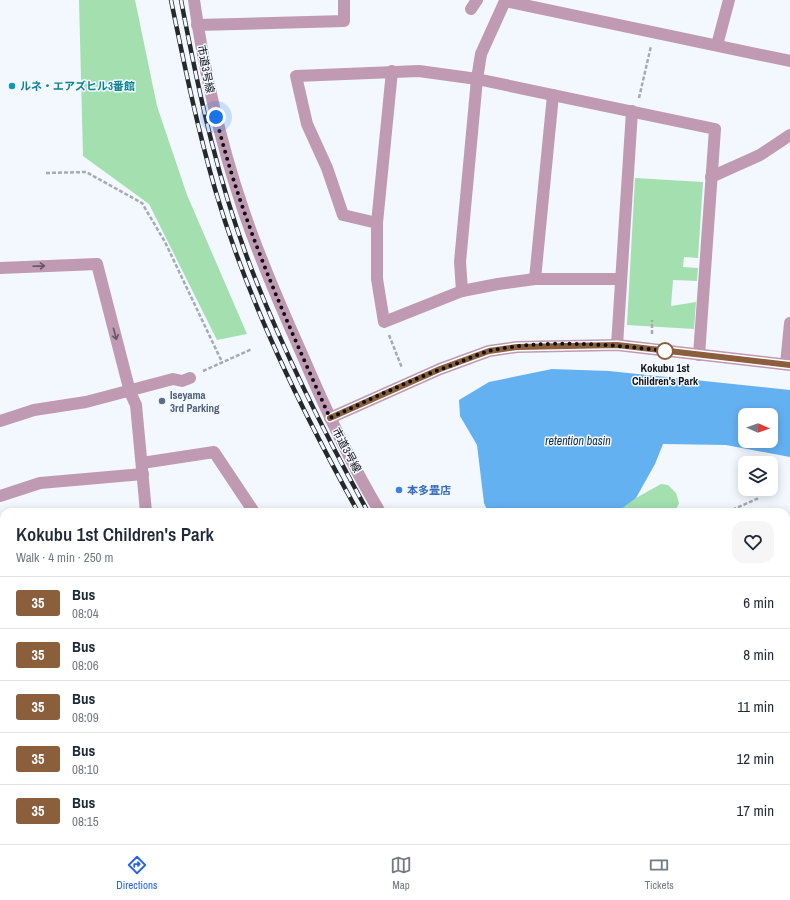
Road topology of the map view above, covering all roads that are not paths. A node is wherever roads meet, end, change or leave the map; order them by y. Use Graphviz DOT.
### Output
graph roads {
  1 [pos="194,0"];
  2 [pos="344,0"];
  3 [pos="729,0"];
  4 [pos="197,25"];
  5 [pos="717,46"];
  6 [pos="790,61"];
  7 [pos="392,72"];
  8 [pos="477,79"];
  9 [pos="553,95"];
  10 [pos="634,112"];
  11 [pos="790,134"];
  12 [pos="711,177"];
  13 [pos="377,223"];
  14 [pos="0,268"];
  15 [pos="535,279"];
  16 [pos="620,279"];
  17 [pos="462,292"];
  18 [pos="790,323"];
  19 [pos="617,345"];
  20 [pos="699,355"];
  21 [pos="788,365"];
  22 [pos="190,378"];
  23 [pos="130,392"];
  24 [pos="330,418"];
  25 [pos="0,421"];
  26 [pos="142,469"];
  27 [pos="0,496"];
  28 [pos="146,508"];
  29 [pos="251,508"];
  30 [pos="378,508"];
  1 -- 4 [label="street, 市道3号線"];
  2 -- 4 [label="street"];
  3 -- 5 [label="street"];
  4 -- 24 [label="street, 市道3号線"];
  5 -- 6 [label="street"];
  5 -- 8 [label="street"];
  7 -- 8 [label="street"];
  7 -- 13 [label="street"];
  7 -- 13 [label="street"];
  8 -- 9 [label="street"];
  8 -- 17 [label="street"];
  9 -- 10 [label="street"];
  9 -- 15 [label="street"];
  10 -- 12 [label="street"];
  10 -- 16 [label="street"];
  11 -- 12 [label="street"];
  12 -- 20 [label="street"];
  13 -- 17 [label="street"];
  14 -- 23 [label="street, one-way"];
  15 -- 16 [label="street"];
  15 -- 17 [label="street"];
  16 -- 19 [label="street"];
  18 -- 21 [label="street"];
  19 -- 20 [label="street"];
  19 -- 24 [label="street"];
  20 -- 21 [label="street"];
  22 -- 23 [label="street"];
  23 -- 25 [label="street"];
  23 -- 26 [label="street"];
  24 -- 30 [label="street, 市道3号線"];
  26 -- 27 [label="street"];
  26 -- 28 [label="street"];
  26 -- 29 [label="street"];
}
